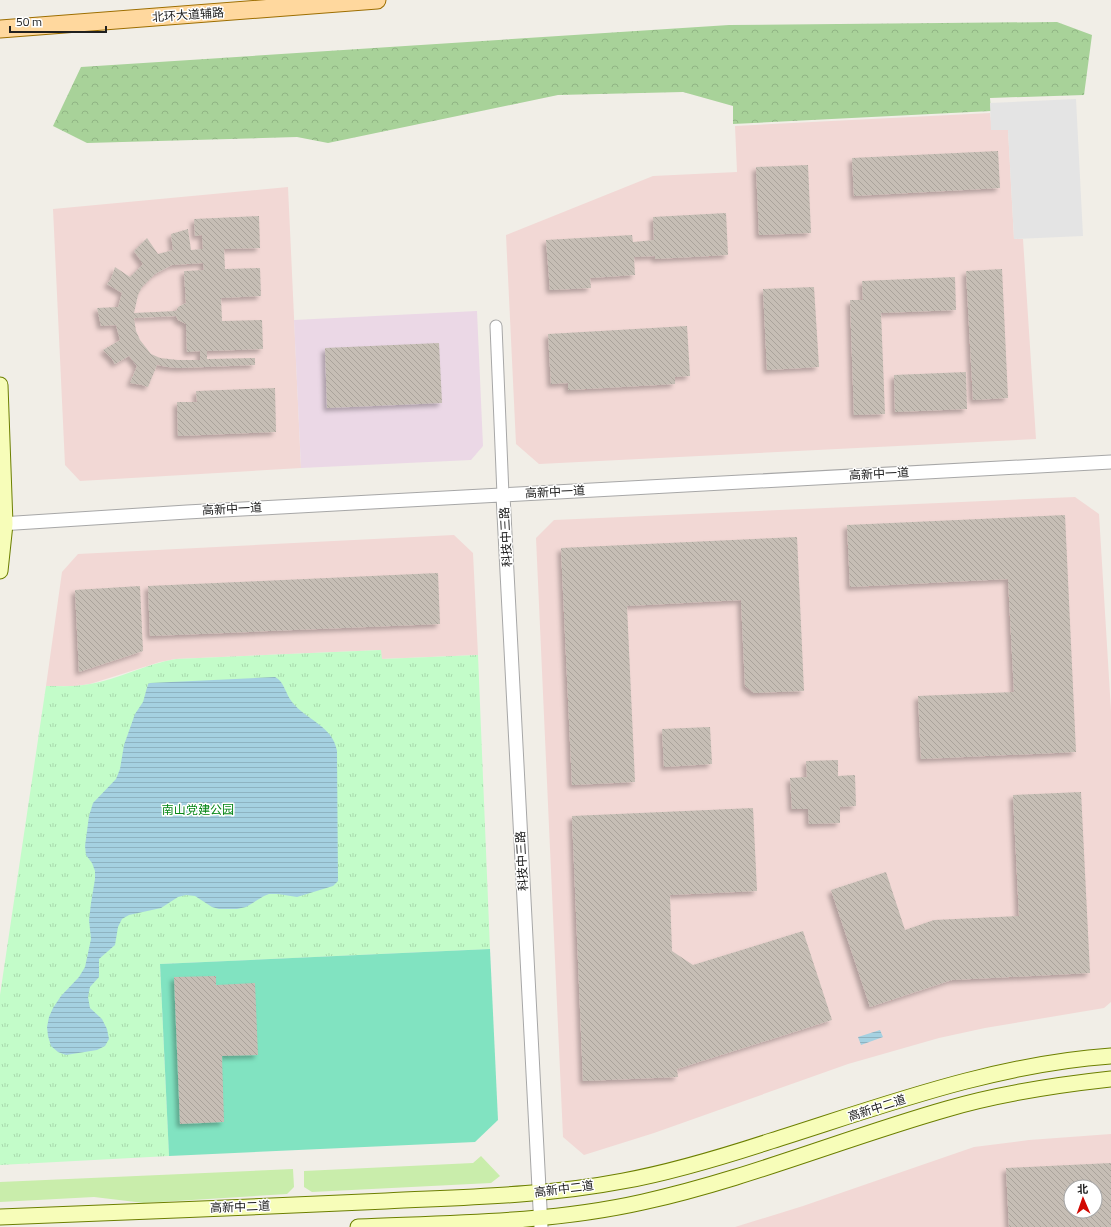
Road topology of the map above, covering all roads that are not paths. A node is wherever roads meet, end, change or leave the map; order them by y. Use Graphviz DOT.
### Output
graph roads {
  1 [pos="377,0"];
  2 [pos="0,29"];
  3 [pos="496,326"];
  4 [pos="0,385"];
  5 [pos="1111,462"];
  6 [pos="504,495"];
  7 [pos="2,524"];
  8 [pos="0,570"];
  9 [pos="1111,1056"];
  10 [pos="1111,1079"];
  11 [pos="539,1193"];
  12 [pos="0,1217"];
  13 [pos="541,1223"];
  14 [pos="358,1227"];
  1 -- 2 [label="main road, 北环大道辅路"];
  3 -- 6 [label="street"];
  4 -- 7 [label="main road"];
  5 -- 6 [label="street, 高新中一道"];
  6 -- 7 [label="street, 高新中一道"];
  6 -- 11 [label="street, 科技中三路"];
  7 -- 8 [label="main road"];
  9 -- 11 [label="main road, 高新中二道"];
  10 -- 13 [label="main road, 高新中二道"];
  11 -- 12 [label="main road, 高新中二道"];
  11 -- 13 [label="street, 科技中三路"];
  13 -- 14 [label="main road, 高新中二道"];
}
